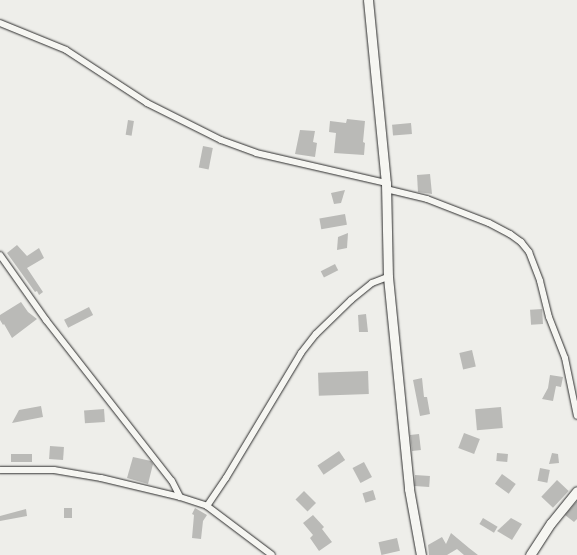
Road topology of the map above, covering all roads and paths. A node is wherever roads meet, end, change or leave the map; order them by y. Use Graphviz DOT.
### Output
graph roads {
  1 [pos="368,0"];
  2 [pos="0,23"];
  3 [pos="386,186"];
  4 [pos="0,255"];
  5 [pos="388,277"];
  6 [pos="577,416"];
  7 [pos="0,470"];
  8 [pos="577,491"];
  9 [pos="180,497"];
  10 [pos="207,506"];
  11 [pos="272,555"];
  12 [pos="422,555"];
  13 [pos="530,555"];
  1 -- 3 [label="main road"];
  2 -- 3 [label="street"];
  3 -- 5 [label="main road"];
  3 -- 6 [label="street"];
  4 -- 9 [label="street"];
  5 -- 10 [label="street"];
  5 -- 12 [label="main road"];
  7 -- 9 [label="street"];
  8 -- 13 [label="main road"];
  9 -- 10 [label="street"];
  10 -- 11 [label="street"];
}
